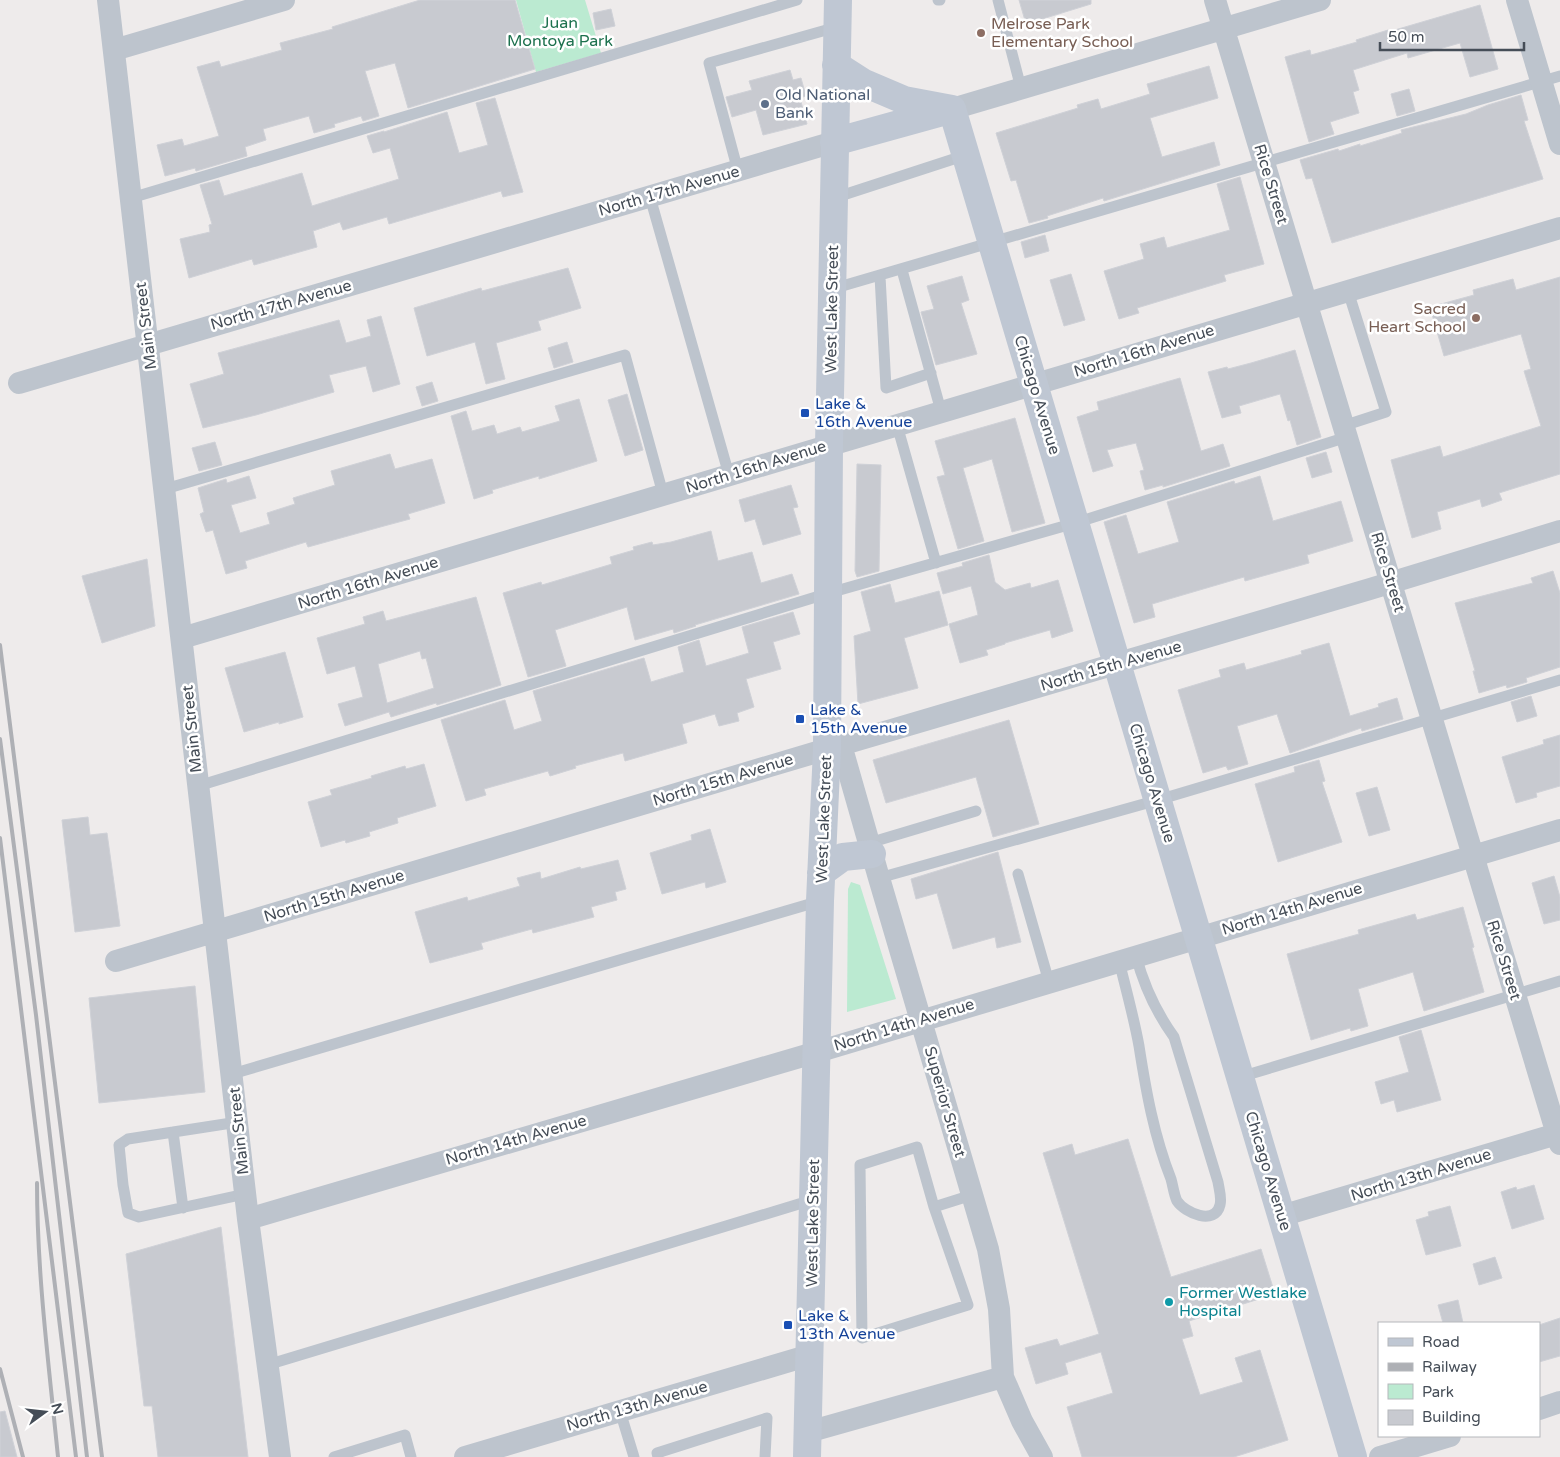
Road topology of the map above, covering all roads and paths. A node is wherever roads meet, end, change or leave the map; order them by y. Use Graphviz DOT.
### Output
graph roads {
  1 [pos="108,0"];
  2 [pos="284,0"];
  3 [pos="797,0"];
  4 [pos="838,0"];
  5 [pos="998,0"];
  6 [pos="1215,0"];
  7 [pos="1320,0"];
  8 [pos="1517,0"];
  9 [pos="837,27"];
  10 [pos="1223,28"];
  11 [pos="114,50"];
  12 [pos="836,65"];
  13 [pos="1551,79"];
  14 [pos="1021,88"];
  15 [pos="952,109"];
  16 [pos="834,142"];
  17 [pos="1560,144"];
  18 [pos="966,155"];
  19 [pos="1264,163"];
  20 [pos="738,171"];
  21 [pos="650,197"];
  22 [pos="131,198"];
  23 [pos="834,198"];
  24 [pos="1560,228"];
  25 [pos="992,243"];
  26 [pos="902,270"];
  27 [pos="880,276"];
  28 [pos="832,289"];
  29 [pos="1348,291"];
  30 [pos="1306,303"];
  31 [pos="149,344"];
  32 [pos="931,373"];
  33 [pos="19,383"];
  34 [pos="1034,384"];
  35 [pos="942,411"];
  36 [pos="897,425"];
  37 [pos="1345,431"];
  38 [pos="829,445"];
  39 [pos="729,475"];
  40 [pos="165,489"];
  41 [pos="663,494"];
  42 [pos="1075,523"];
  43 [pos="1560,531"];
  44 [pos="936,563"];
  45 [pos="1391,583"];
  46 [pos="829,592"];
  47 [pos="182,638"];
  48 [pos="1117,664"];
  49 [pos="1560,680"];
  50 [pos="1432,718"];
  51 [pos="834,747"];
  52 [pos="198,786"];
  53 [pos="1158,800"];
  54 [pos="976,811"];
  55 [pos="1560,830"];
  56 [pos="1473,856"];
  57 [pos="873,858"];
  58 [pos="822,873"];
  59 [pos="1018,874"];
  60 [pos="820,901"];
  61 [pos="215,931"];
  62 [pos="1198,937"];
  63 [pos="1128,958"];
  64 [pos="116,961"];
  65 [pos="1560,981"];
  66 [pos="1048,982"];
  67 [pos="1515,995"];
  68 [pos="921,1020"];
  69 [pos="817,1052"];
  70 [pos="232,1074"];
  71 [pos="1240,1077"];
  72 [pos="238,1122"];
  73 [pos="174,1132"];
  74 [pos="1559,1137"];
  75 [pos="246,1194"];
  76 [pos="972,1195"];
  77 [pos="812,1200"];
  78 [pos="934,1207"];
  79 [pos="183,1208"];
  80 [pos="1281,1216"];
  81 [pos="248,1219"];
  82 [pos="810,1355"];
  83 [pos="267,1365"];
  84 [pos="1003,1377"];
  85 [pos="1560,1402"];
  86 [pos="1540,1409"];
  87 [pos="620,1411"];
  88 [pos="1447,1437"];
  89 [pos="807,1445"];
  90 [pos="280,1457"];
  91 [pos="334,1457"];
  92 [pos="411,1457"];
  93 [pos="465,1457"];
  94 [pos="634,1457"];
  95 [pos="658,1457"];
  96 [pos="765,1457"];
  97 [pos="1042,1457"];
  98 [pos="1353,1457"];
  99 [pos="1380,1457"];
  1 -- 11 [label="street, Main Street"];
  2 -- 11 [label="street"];
  3 -- 22 [label="lane"];
  4 -- 9 [label="main road, West Lake Street"];
  5 -- 14 [label="lane"];
  6 -- 10 [label="street, Rice Street"];
  7 -- 10 [label="street, North 17th Avenue"];
  8 -- 13 [label="street"];
  9 -- 12 [label="main road, West Lake Street"];
  9 -- 20 [label="lane"];
  10 -- 14 [label="street, North 17th Avenue"];
  10 -- 19 [label="street, Rice Street"];
  11 -- 22 [label="street, Main Street"];
  12 -- 15 [label="main road"];
  12 -- 16 [label="main road, West Lake Street"];
  13 -- 17 [label="street"];
  13 -- 19 [label="lane"];
  14 -- 15 [label="street, North 17th Avenue"];
  15 -- 16 [label="main road, North 17th Avenue"];
  15 -- 18 [label="main road, Chicago Avenue"];
  16 -- 20 [label="street, North 17th Avenue"];
  16 -- 23 [label="main road, West Lake Street"];
  18 -- 23 [label="lane"];
  18 -- 25 [label="main road, Chicago Avenue"];
  19 -- 25 [label="lane"];
  19 -- 30 [label="street, Rice Street"];
  20 -- 21 [label="street, North 17th Avenue"];
  21 -- 31 [label="street, North 17th Avenue"];
  21 -- 39 [label="lane"];
  22 -- 31 [label="street, Main Street"];
  23 -- 28 [label="main road, West Lake Street"];
  24 -- 29 [label="street, North 16th Avenue"];
  25 -- 26 [label="lane"];
  25 -- 34 [label="main road, Chicago Avenue"];
  26 -- 27 [label="lane"];
  26 -- 32 [label="lane"];
  27 -- 28 [label="lane"];
  27 -- 32 [label="lane"];
  28 -- 38 [label="main road, West Lake Street"];
  29 -- 30 [label="street, North 16th Avenue"];
  29 -- 37 [label="lane"];
  30 -- 34 [label="street, North 16th Avenue"];
  30 -- 37 [label="street, Rice Street"];
  31 -- 33 [label="street, North 17th Avenue"];
  31 -- 40 [label="street, Main Street"];
  32 -- 35 [label="lane"];
  34 -- 35 [label="street, North 16th Avenue"];
  34 -- 42 [label="main road, Chicago Avenue"];
  35 -- 36 [label="street, North 16th Avenue"];
  36 -- 38 [label="street, North 16th Avenue"];
  36 -- 44 [label="lane"];
  37 -- 42 [label="lane"];
  37 -- 45 [label="street, Rice Street"];
  38 -- 39 [label="street, North 16th Avenue"];
  38 -- 46 [label="main road, West Lake Street"];
  39 -- 41 [label="street, North 16th Avenue"];
  40 -- 41 [label="lane"];
  40 -- 47 [label="street, Main Street"];
  41 -- 47 [label="street, North 16th Avenue"];
  42 -- 44 [label="lane"];
  42 -- 48 [label="main road, Chicago Avenue"];
  43 -- 45 [label="street, North 15th Avenue"];
  44 -- 46 [label="lane"];
  45 -- 48 [label="street, North 15th Avenue"];
  45 -- 50 [label="street, Rice Street"];
  46 -- 51 [label="main road, West Lake Street"];
  46 -- 52 [label="lane"];
  47 -- 52 [label="street, Main Street"];
  48 -- 51 [label="street, North 15th Avenue"];
  48 -- 53 [label="main road, Chicago Avenue"];
  49 -- 50 [label="lane"];
  50 -- 53 [label="lane"];
  50 -- 56 [label="street, Rice Street"];
  51 -- 57 [label="street, Superior Street"];
  51 -- 58 [label="main road, West Lake Street"];
  51 -- 61 [label="street, North 15th Avenue"];
  52 -- 61 [label="street, Main Street"];
  53 -- 57 [label="lane"];
  53 -- 62 [label="main road, Chicago Avenue"];
  54 -- 57 [label="lane"];
  55 -- 56 [label="street, North 14th Avenue"];
  56 -- 62 [label="street, North 14th Avenue"];
  56 -- 67 [label="street, Rice Street"];
  57 -- 58 [label="main road"];
  57 -- 68 [label="street, Superior Street"];
  58 -- 60 [label="main road, West Lake Street"];
  59 -- 66 [label="lane"];
  60 -- 69 [label="main road, West Lake Street"];
  60 -- 70 [label="lane"];
  61 -- 64 [label="street, North 15th Avenue"];
  61 -- 70 [label="street, Main Street"];
  62 -- 63 [label="street, North 14th Avenue"];
  62 -- 71 [label="main road, Chicago Avenue"];
  63 -- 63 [label="lane"];
  63 -- 66 [label="street, North 14th Avenue"];
  65 -- 67 [label="lane"];
  66 -- 68 [label="street, North 14th Avenue"];
  67 -- 71 [label="lane"];
  67 -- 74 [label="street, Rice Street"];
  68 -- 69 [label="street, North 14th Avenue"];
  68 -- 76 [label="street, Superior Street"];
  69 -- 77 [label="main road, West Lake Street"];
  69 -- 81 [label="street, North 14th Avenue"];
  70 -- 72 [label="street, Main Street"];
  71 -- 80 [label="main road, Chicago Avenue"];
  72 -- 73 [label="lane"];
  72 -- 75 [label="street, Main Street"];
  73 -- 79 [label="lane"];
  73 -- 79 [label="lane"];
  74 -- 80 [label="street, North 13th Avenue"];
  75 -- 79 [label="lane"];
  75 -- 81 [label="street, Main Street"];
  76 -- 78 [label="lane"];
  76 -- 84 [label="street, Superior Street"];
  77 -- 82 [label="main road, West Lake Street"];
  77 -- 83 [label="lane"];
  78 -- 78 [label="lane"];
  80 -- 98 [label="main road, Chicago Avenue"];
  81 -- 83 [label="street, Main Street"];
  82 -- 87 [label="street, North 13th Avenue"];
  82 -- 89 [label="main road, West Lake Street"];
  83 -- 90 [label="street, Main Street"];
  84 -- 89 [label="street"];
  84 -- 97 [label="street, Superior Street"];
  85 -- 86 [label="street"];
  87 -- 93 [label="street, North 13th Avenue"];
  87 -- 94 [label="lane"];
  88 -- 99 [label="street"];
  91 -- 92 [label="lane"];
  95 -- 96 [label="lane"];
}
